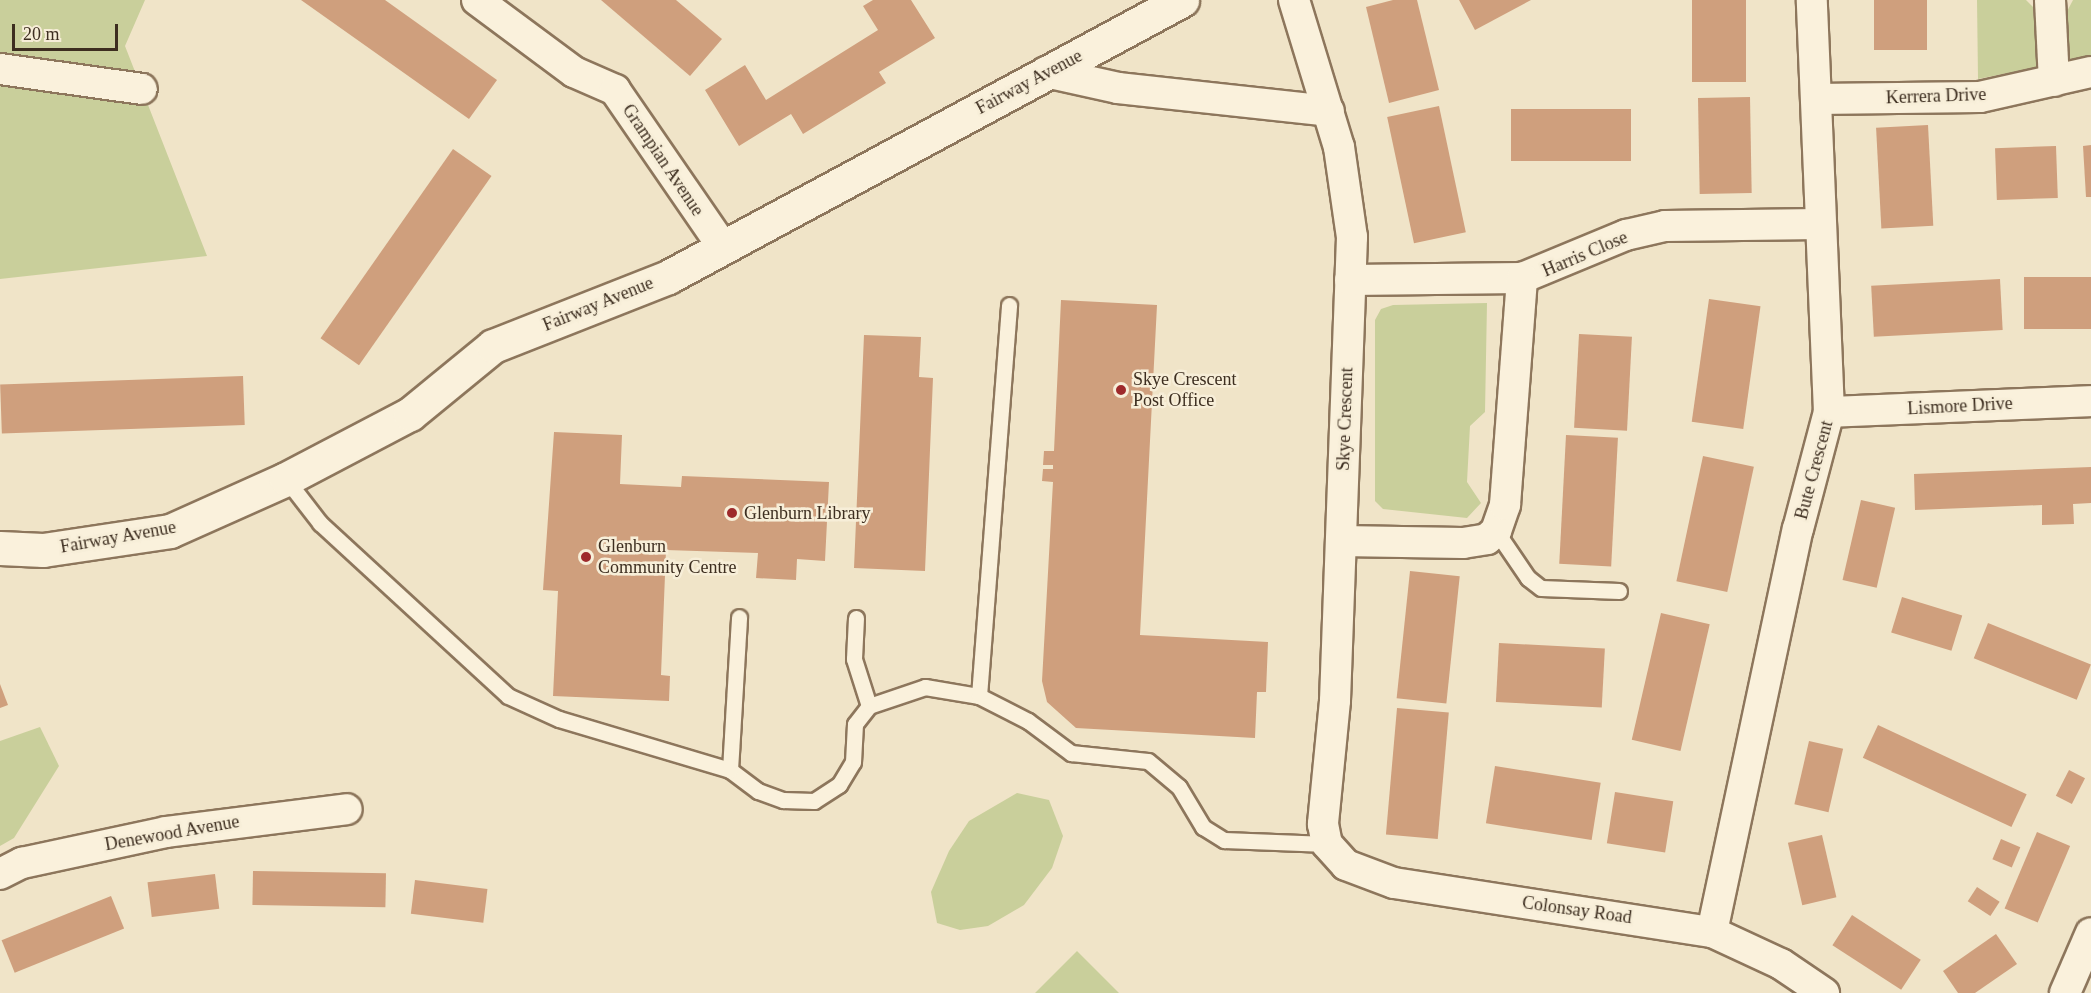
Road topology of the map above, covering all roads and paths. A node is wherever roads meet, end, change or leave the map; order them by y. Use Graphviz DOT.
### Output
graph roads {
  1 [pos="477,0"];
  2 [pos="1182,0"];
  3 [pos="1812,0"];
  4 [pos="2050,0"];
  5 [pos="1298,1"];
  6 [pos="0,69"];
  7 [pos="1046,72"];
  8 [pos="2091,72"];
  9 [pos="2054,81"];
  10 [pos="142,89"];
  11 [pos="1816,99"];
  12 [pos="1329,111"];
  13 [pos="1820,224"];
  14 [pos="723,248"];
  15 [pos="1522,278"];
  16 [pos="1350,280"];
  17 [pos="1009,305"];
  18 [pos="2091,400"];
  19 [pos="1830,412"];
  20 [pos="286,478"];
  21 [pos="1496,531"];
  22 [pos="1341,541"];
  23 [pos="0,548"];
  24 [pos="1619,591"];
  25 [pos="739,617"];
  26 [pos="856,618"];
  27 [pos="979,696"];
  28 [pos="869,706"];
  29 [pos="730,770"];
  30 [pos="347,809"];
  31 [pos="1327,844"];
  32 [pos="0,874"];
  33 [pos="1712,932"];
  34 [pos="2091,933"];
  35 [pos="1824,993"];
  36 [pos="2065,993"];
  1 -- 14 [label="street, Grampian Avenue"];
  2 -- 7 [label="street, Fairway Avenue"];
  3 -- 11 [label="street, Bute Crescent"];
  4 -- 9 [label="street"];
  5 -- 12 [label="street, Skye Crescent"];
  6 -- 10 [label="street"];
  7 -- 12 [label="street"];
  7 -- 14 [label="street, Fairway Avenue"];
  8 -- 9 [label="street, Kerrera Drive"];
  9 -- 11 [label="street, Kerrera Drive"];
  11 -- 13 [label="street, Bute Crescent"];
  12 -- 16 [label="street, Skye Crescent"];
  13 -- 15 [label="street, Harris Close"];
  13 -- 19 [label="street, Bute Crescent"];
  14 -- 20 [label="street, Fairway Avenue"];
  15 -- 16 [label="street, Harris Close"];
  15 -- 21 [label="street"];
  16 -- 22 [label="street, Skye Crescent"];
  17 -- 27 [label="lane"];
  18 -- 19 [label="street, Lismore Drive"];
  19 -- 33 [label="street, Bute Crescent"];
  20 -- 23 [label="street, Fairway Avenue"];
  20 -- 29 [label="lane"];
  21 -- 22 [label="street"];
  21 -- 24 [label="lane"];
  22 -- 31 [label="street, Skye Crescent"];
  25 -- 29 [label="lane"];
  26 -- 28 [label="lane"];
  27 -- 28 [label="lane"];
  27 -- 31 [label="lane"];
  28 -- 29 [label="lane"];
  30 -- 32 [label="street, Denewood Avenue"];
  31 -- 33 [label="street, Colonsay Road"];
  33 -- 35 [label="street, Colonsay Road"];
  34 -- 36 [label="street"];
}
